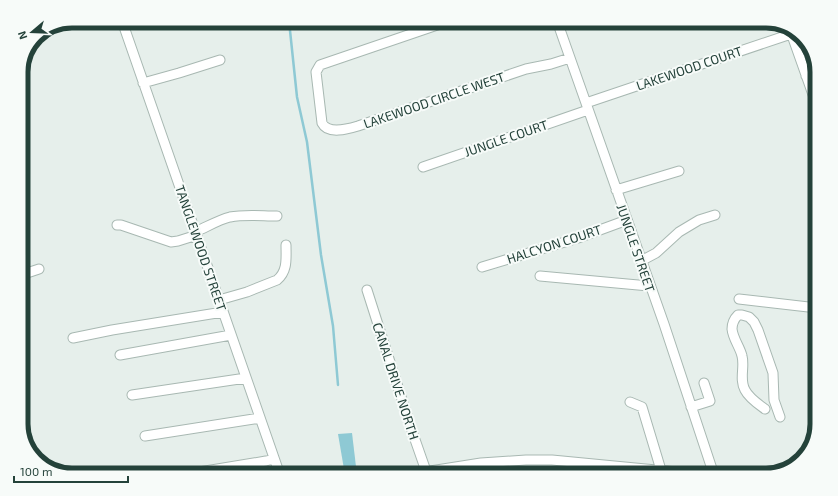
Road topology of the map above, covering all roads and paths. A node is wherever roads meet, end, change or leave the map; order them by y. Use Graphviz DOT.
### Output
graph roads {
  1 [pos="125,28"];
  2 [pos="428,28"];
  3 [pos="559,28"];
  4 [pos="785,32"];
  5 [pos="793,37"];
  6 [pos="570,58"];
  7 [pos="220,60"];
  8 [pos="810,75"];
  9 [pos="806,76"];
  10 [pos="143,82"];
  11 [pos="810,87"];
  12 [pos="587,106"];
  13 [pos="423,166"];
  14 [pos="679,171"];
  15 [pos="616,190"];
  16 [pos="715,215"];
  17 [pos="277,216"];
  18 [pos="626,220"];
  19 [pos="117,225"];
  20 [pos="196,234"];
  21 [pos="286,245"];
  22 [pos="641,261"];
  23 [pos="482,267"];
  24 [pos="39,269"];
  25 [pos="28,273"];
  26 [pos="540,276"];
  27 [pos="649,286"];
  28 [pos="367,290"];
  29 [pos="739,299"];
  30 [pos="219,300"];
  31 [pos="810,307"];
  32 [pos="223,312"];
  33 [pos="231,335"];
  34 [pos="73,338"];
  35 [pos="120,355"];
  36 [pos="246,378"];
  37 [pos="704,383"];
  38 [pos="132,395"];
  39 [pos="630,402"];
  40 [pos="691,406"];
  41 [pos="765,409"];
  42 [pos="780,417"];
  43 [pos="260,418"];
  44 [pos="146,436"];
  45 [pos="274,459"];
  46 [pos="224,468"];
  47 [pos="277,468"];
  48 [pos="425,468"];
  49 [pos="450,468"];
  50 [pos="641,468"];
  51 [pos="660,468"];
  52 [pos="712,468"];
  1 -- 10 [label="street, TANGLEWOOD STREET"];
  2 -- 6 [label="street, LAKEWOOD CIRCLE WEST"];
  3 -- 6 [label="street, JUNGLE STREET"];
  4 -- 12 [label="street, LAKEWOOD COURT"];
  5 -- 9 [label="street"];
  6 -- 12 [label="street, JUNGLE STREET"];
  7 -- 10 [label="street"];
  8 -- 9 [label="street"];
  9 -- 11 [label="street"];
  10 -- 20 [label="street, TANGLEWOOD STREET"];
  12 -- 13 [label="street, JUNGLE COURT"];
  12 -- 15 [label="street, JUNGLE STREET"];
  14 -- 15 [label="street"];
  15 -- 18 [label="street, JUNGLE STREET"];
  16 -- 22 [label="street"];
  17 -- 20 [label="street"];
  18 -- 22 [label="street, JUNGLE STREET"];
  18 -- 23 [label="street, HALCYON COURT"];
  19 -- 20 [label="street"];
  20 -- 30 [label="street, TANGLEWOOD STREET"];
  21 -- 30 [label="street"];
  22 -- 27 [label="street, JUNGLE STREET"];
  24 -- 25 [label="street"];
  26 -- 27 [label="street"];
  27 -- 40 [label="street, JUNGLE STREET"];
  28 -- 48 [label="street, CANAL DRIVE NORTH"];
  29 -- 31 [label="street"];
  30 -- 32 [label="street, TANGLEWOOD STREET"];
  32 -- 33 [label="street, TANGLEWOOD STREET"];
  32 -- 34 [label="street"];
  33 -- 35 [label="street"];
  33 -- 36 [label="street, TANGLEWOOD STREET"];
  36 -- 38 [label="street"];
  36 -- 43 [label="street, TANGLEWOOD STREET"];
  37 -- 40 [label="street"];
  39 -- 51 [label="street"];
  40 -- 52 [label="street, JUNGLE STREET"];
  41 -- 42 [label="street"];
  43 -- 44 [label="street"];
  43 -- 45 [label="street, TANGLEWOOD STREET"];
  45 -- 46 [label="street"];
  45 -- 47 [label="street, TANGLEWOOD STREET"];
  49 -- 50 [label="street"];
}
